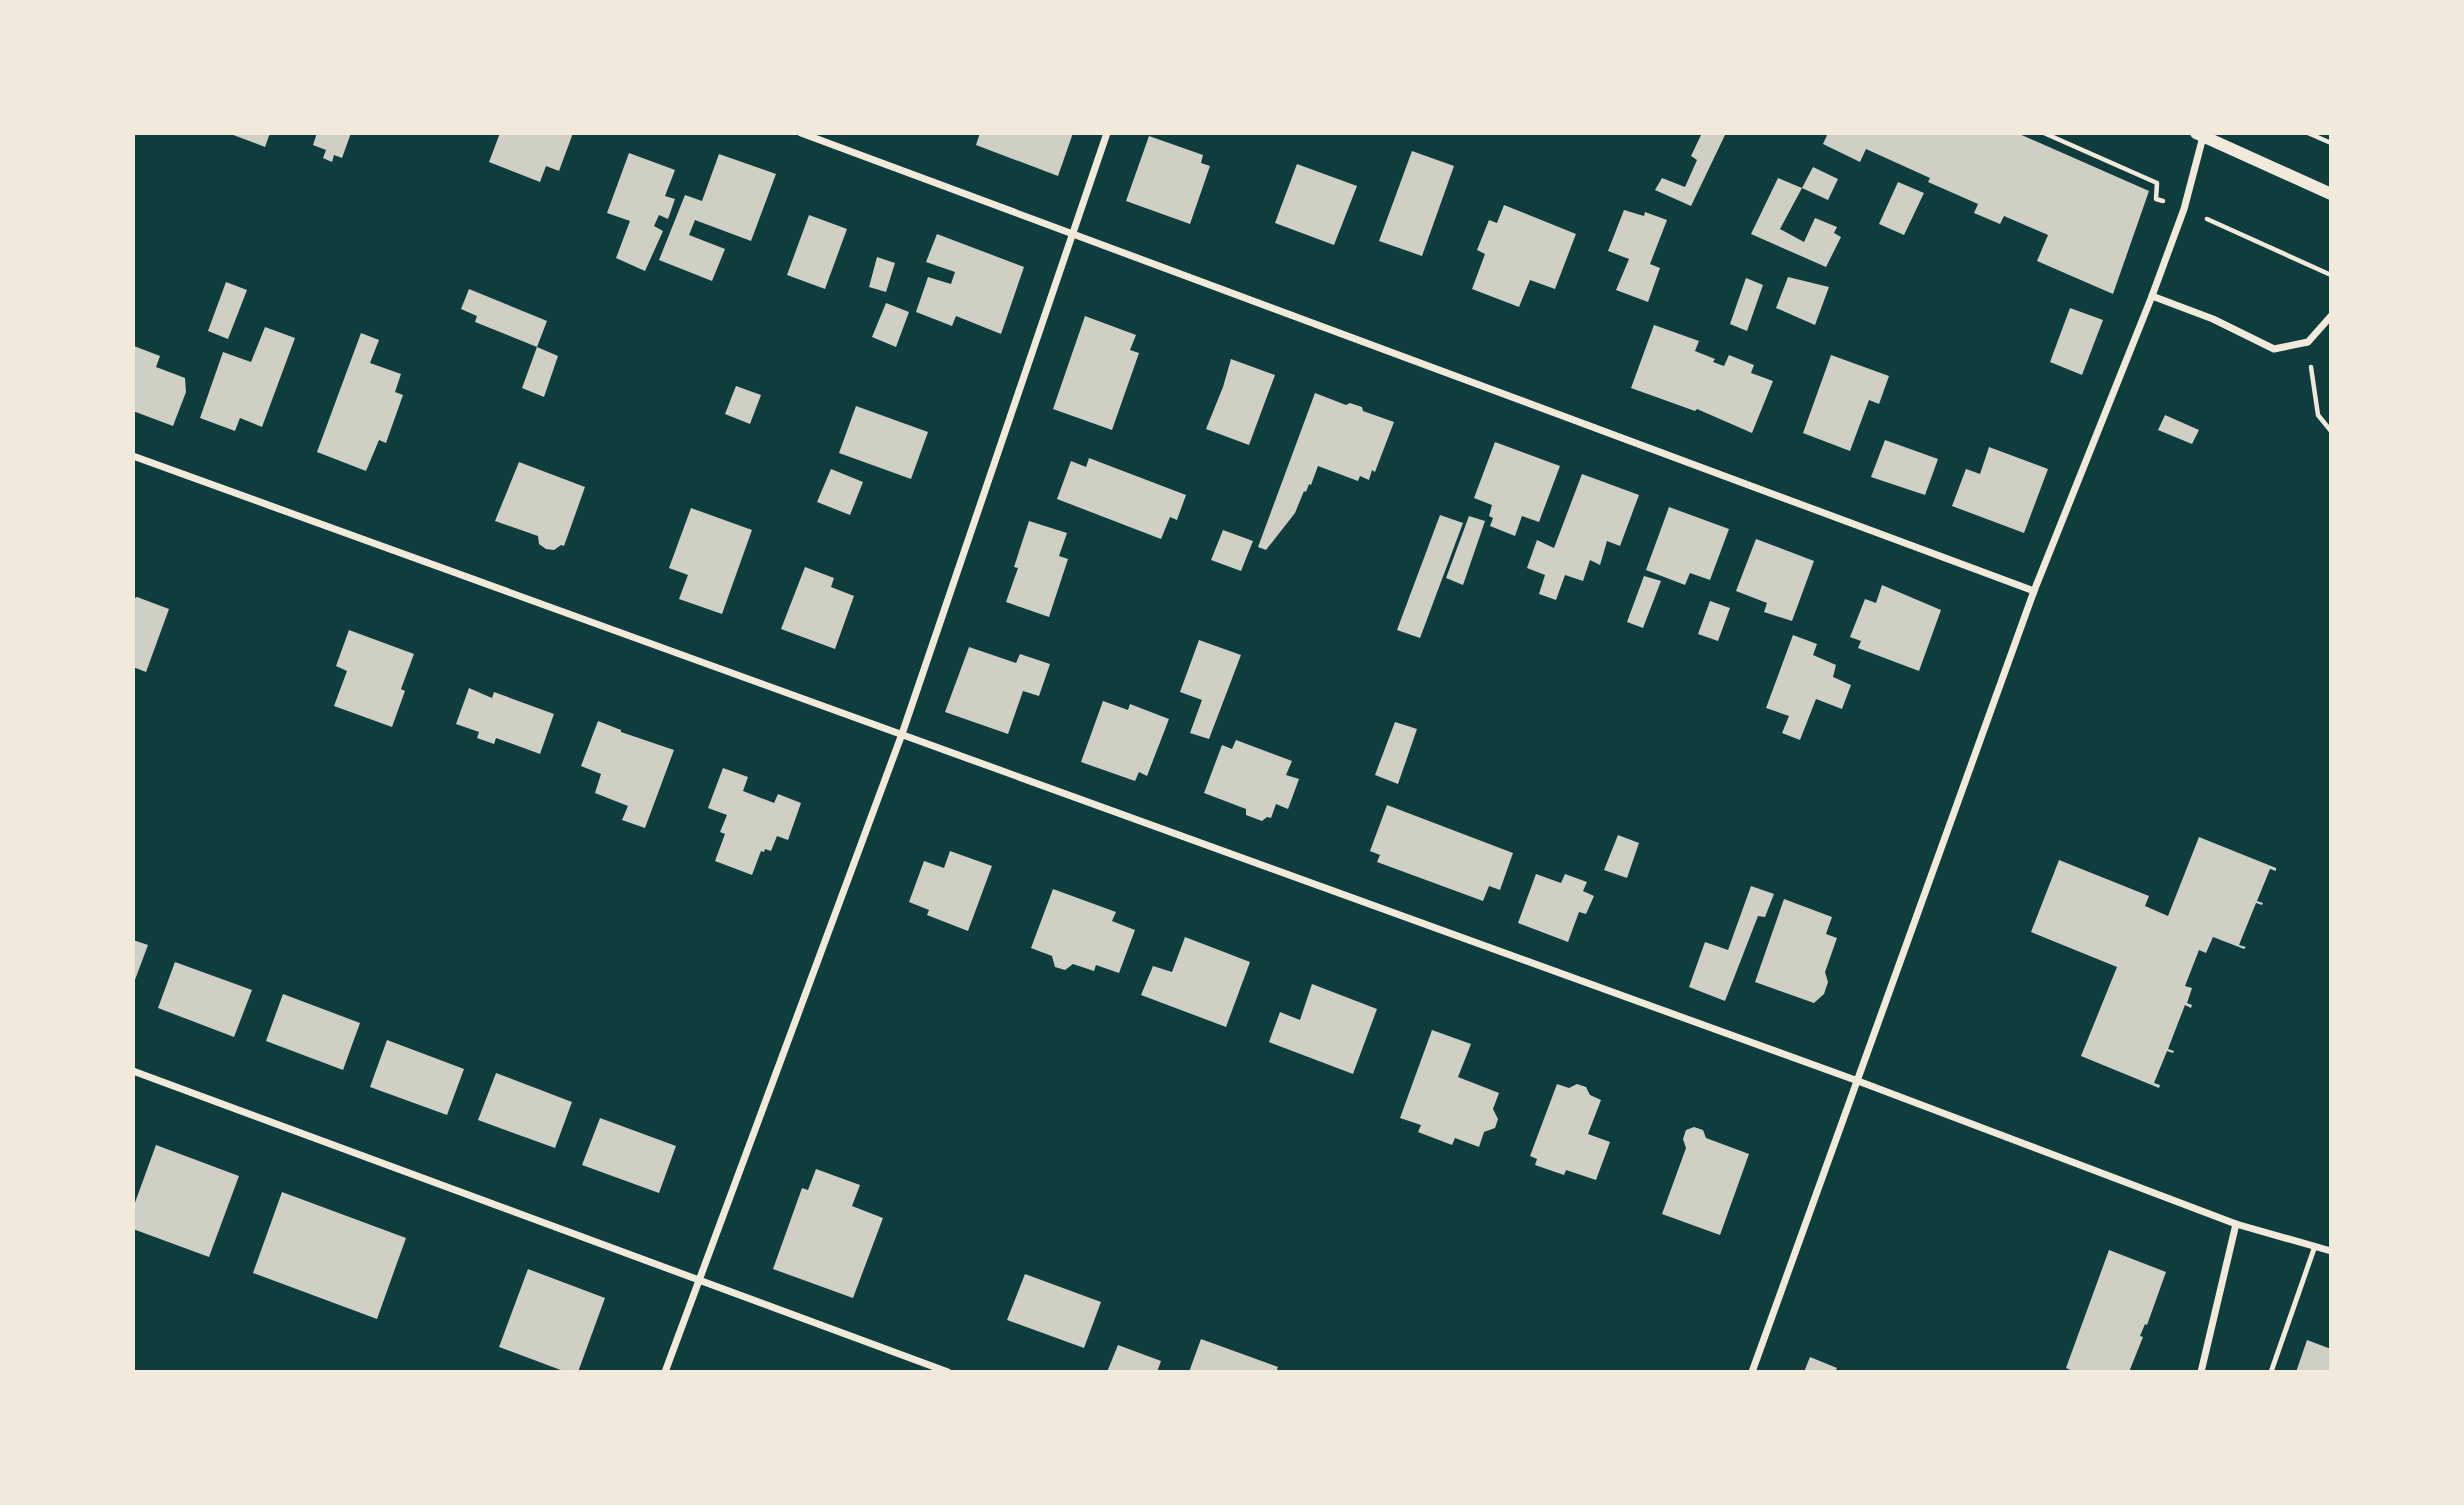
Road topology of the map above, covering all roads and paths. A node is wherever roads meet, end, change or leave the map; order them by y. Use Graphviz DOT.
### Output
graph roads {
  1 [pos="801,133"];
  2 [pos="1107,133"];
  3 [pos="2308,133"];
  4 [pos="2201,134"];
  5 [pos="2331,144"];
  6 [pos="2331,194"];
  7 [pos="1072,233"];
  8 [pos="2152,296"];
  9 [pos="2331,316"];
  10 [pos="2308,342"];
  11 [pos="2331,431"];
  12 [pos="133,456"];
  13 [pos="2034,591"];
  14 [pos="902,734"];
  15 [pos="133,1071"];
  16 [pos="1858,1081"];
  17 [pos="2236,1224"];
  18 [pos="2315,1246"];
  19 [pos="2331,1251"];
  20 [pos="700,1279"];
  21 [pos="665,1372"];
  22 [pos="948,1372"];
  23 [pos="1752,1372"];
  24 [pos="2201,1372"];
  25 [pos="2271,1372"];
  1 -- 7 [label="street"];
  2 -- 7 [label="street"];
  3 -- 5 [label="path"];
  4 -- 6 [label="street"];
  4 -- 8 [label="street"];
  7 -- 13 [label="street"];
  7 -- 14 [label="street"];
  8 -- 10 [label="street"];
  8 -- 13 [label="street"];
  9 -- 10 [label="street"];
  10 -- 11 [label="path"];
  12 -- 14 [label="street"];
  13 -- 16 [label="street"];
  14 -- 16 [label="street"];
  14 -- 20 [label="street"];
  15 -- 20 [label="street"];
  16 -- 17 [label="street"];
  16 -- 23 [label="street"];
  17 -- 18 [label="street"];
  17 -- 24 [label="street"];
  18 -- 19 [label="street"];
  18 -- 25 [label="lane"];
  20 -- 21 [label="street"];
  20 -- 22 [label="street"];
}
